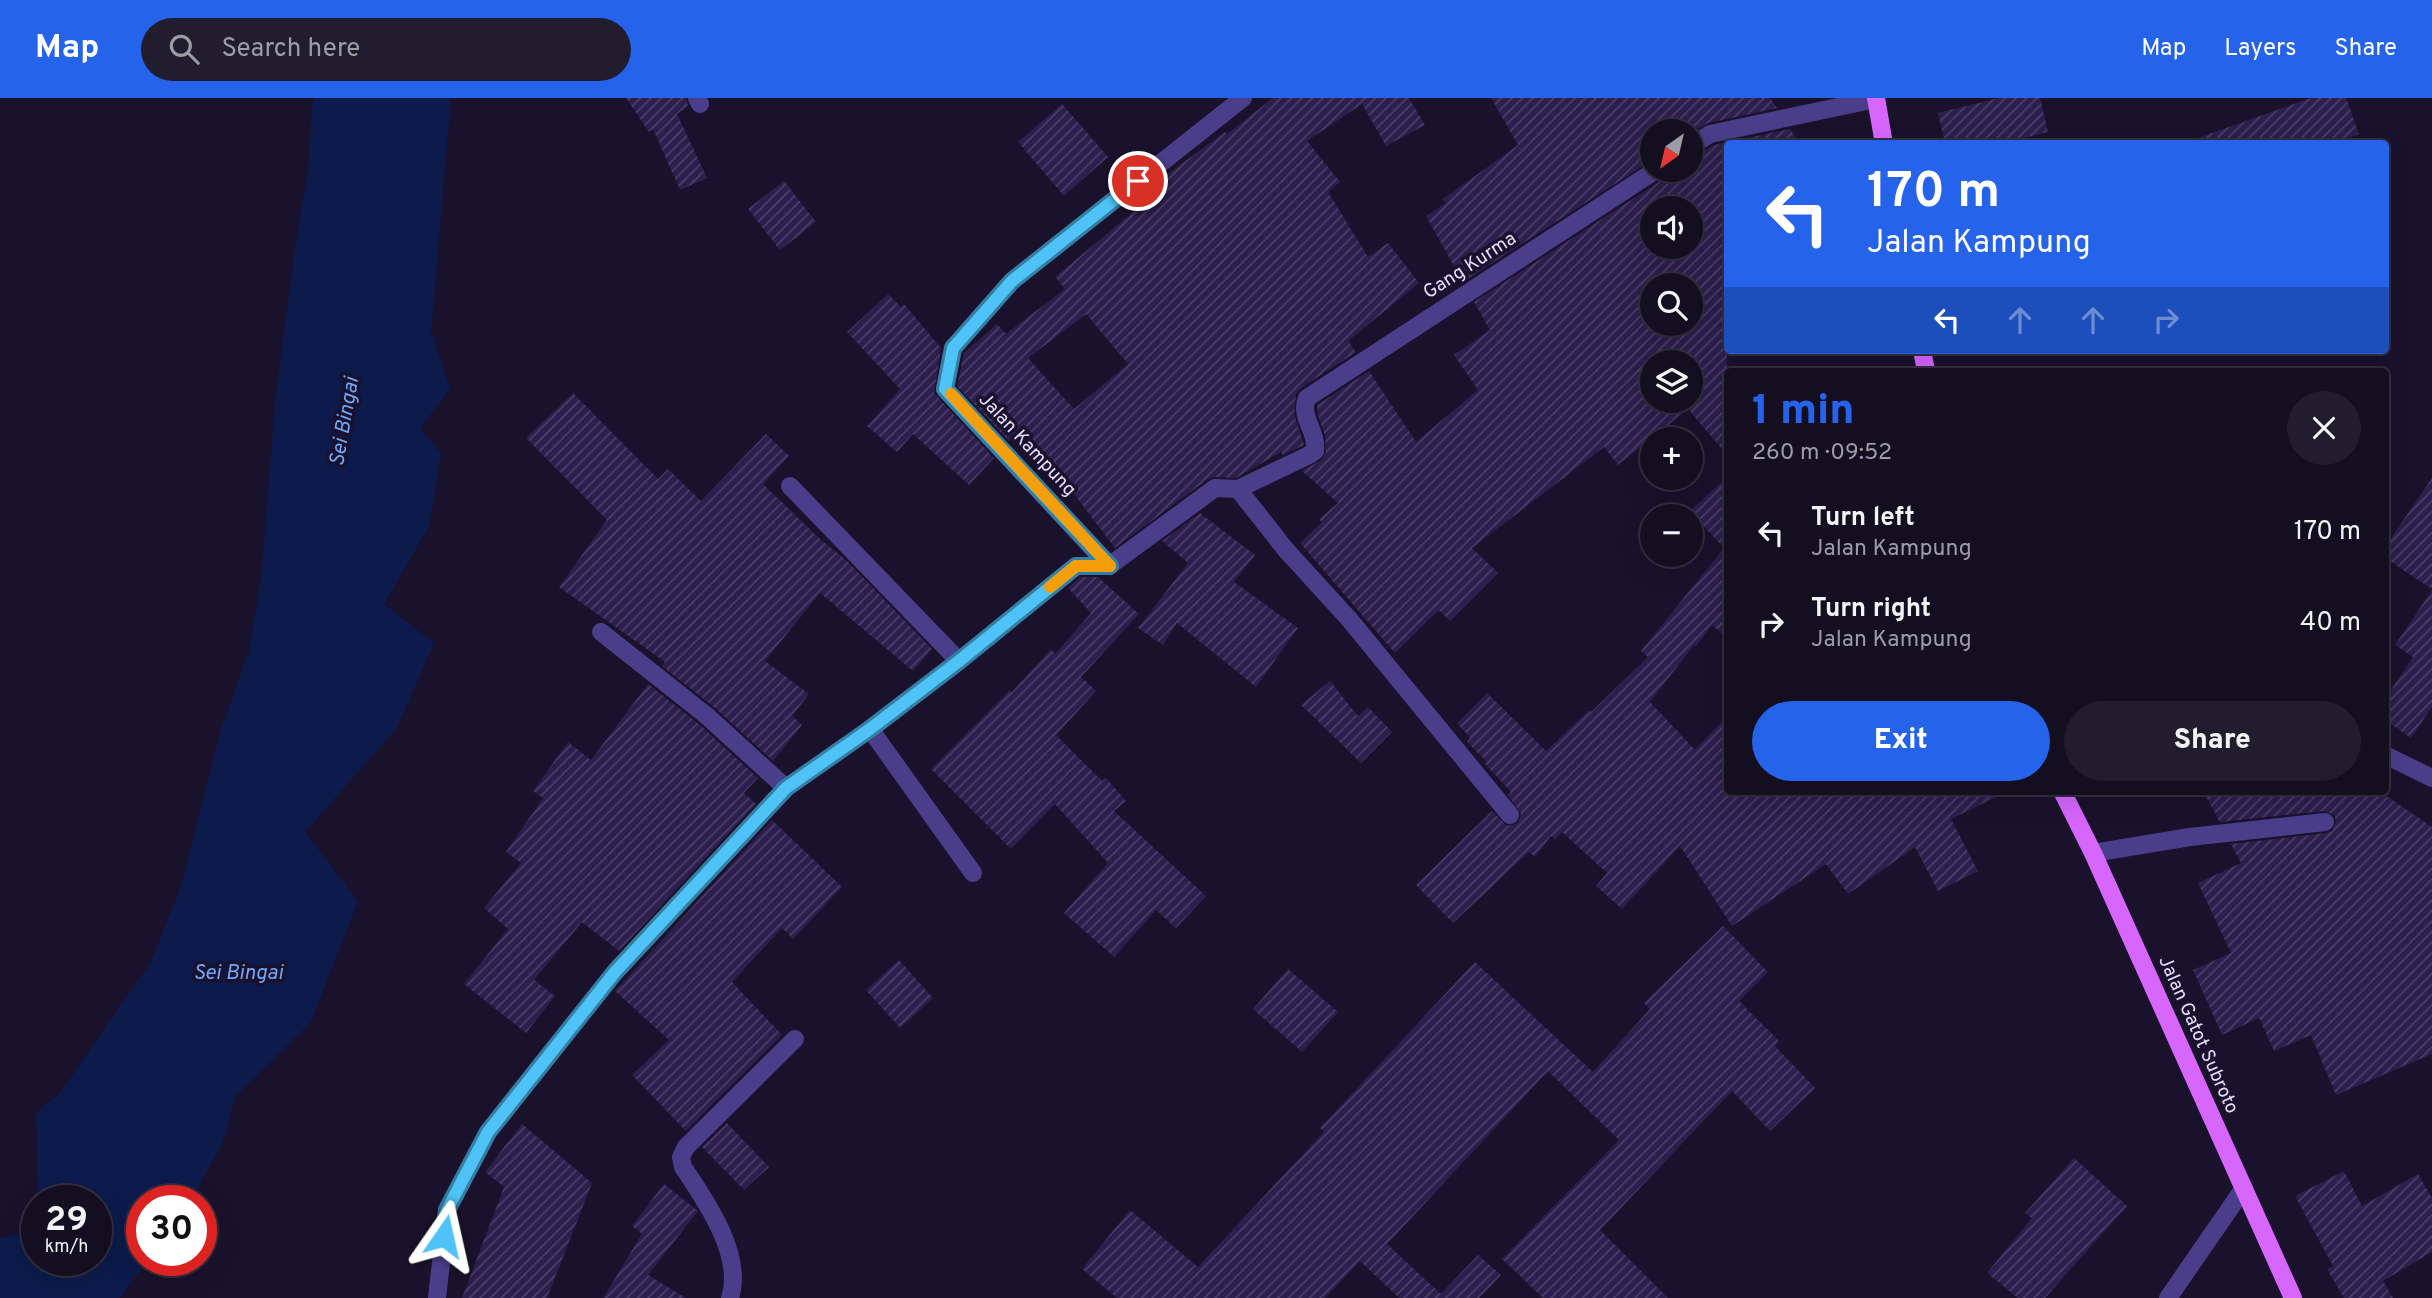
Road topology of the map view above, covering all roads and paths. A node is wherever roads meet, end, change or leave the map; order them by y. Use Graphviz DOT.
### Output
graph roads {
  1 [pos="1242,98"];
  2 [pos="1876,98"];
  3 [pos="1703,139"];
  4 [pos="1883,140"];
  5 [pos="1640,180"];
  6 [pos="790,486"];
  7 [pos="1238,489"];
  8 [pos="1110,566"];
  9 [pos="601,632"];
  10 [pos="959,661"];
  11 [pos="870,729"];
  12 [pos="2389,757"];
  13 [pos="2432,778"];
  14 [pos="786,788"];
  15 [pos="2064,795"];
  16 [pos="1510,815"];
  17 [pos="2325,822"];
  18 [pos="2093,853"];
  19 [pos="973,873"];
  20 [pos="795,1039"];
  21 [pos="2244,1188"];
  22 [pos="437,1298"];
  23 [pos="730,1298"];
  24 [pos="2168,1298"];
  25 [pos="2294,1298"];
  1 -- 8 [label="street, Jalan Kampung"];
  2 -- 3 [label="street"];
  2 -- 4 [label="main road"];
  5 -- 7 [label="street, Gang Kurma"];
  6 -- 10 [label="street"];
  7 -- 8 [label="street"];
  7 -- 16 [label="street"];
  8 -- 10 [label="street"];
  9 -- 14 [label="street"];
  10 -- 11 [label="street"];
  11 -- 14 [label="street"];
  11 -- 19 [label="street"];
  12 -- 13 [label="street"];
  14 -- 22 [label="street"];
  15 -- 18 [label="main road, Jalan Gatot Subroto"];
  17 -- 18 [label="street"];
  18 -- 21 [label="main road, Jalan Gatot Subroto"];
  20 -- 23 [label="street"];
  21 -- 24 [label="street"];
  21 -- 25 [label="main road, Jalan Gatot Subroto"];
}
